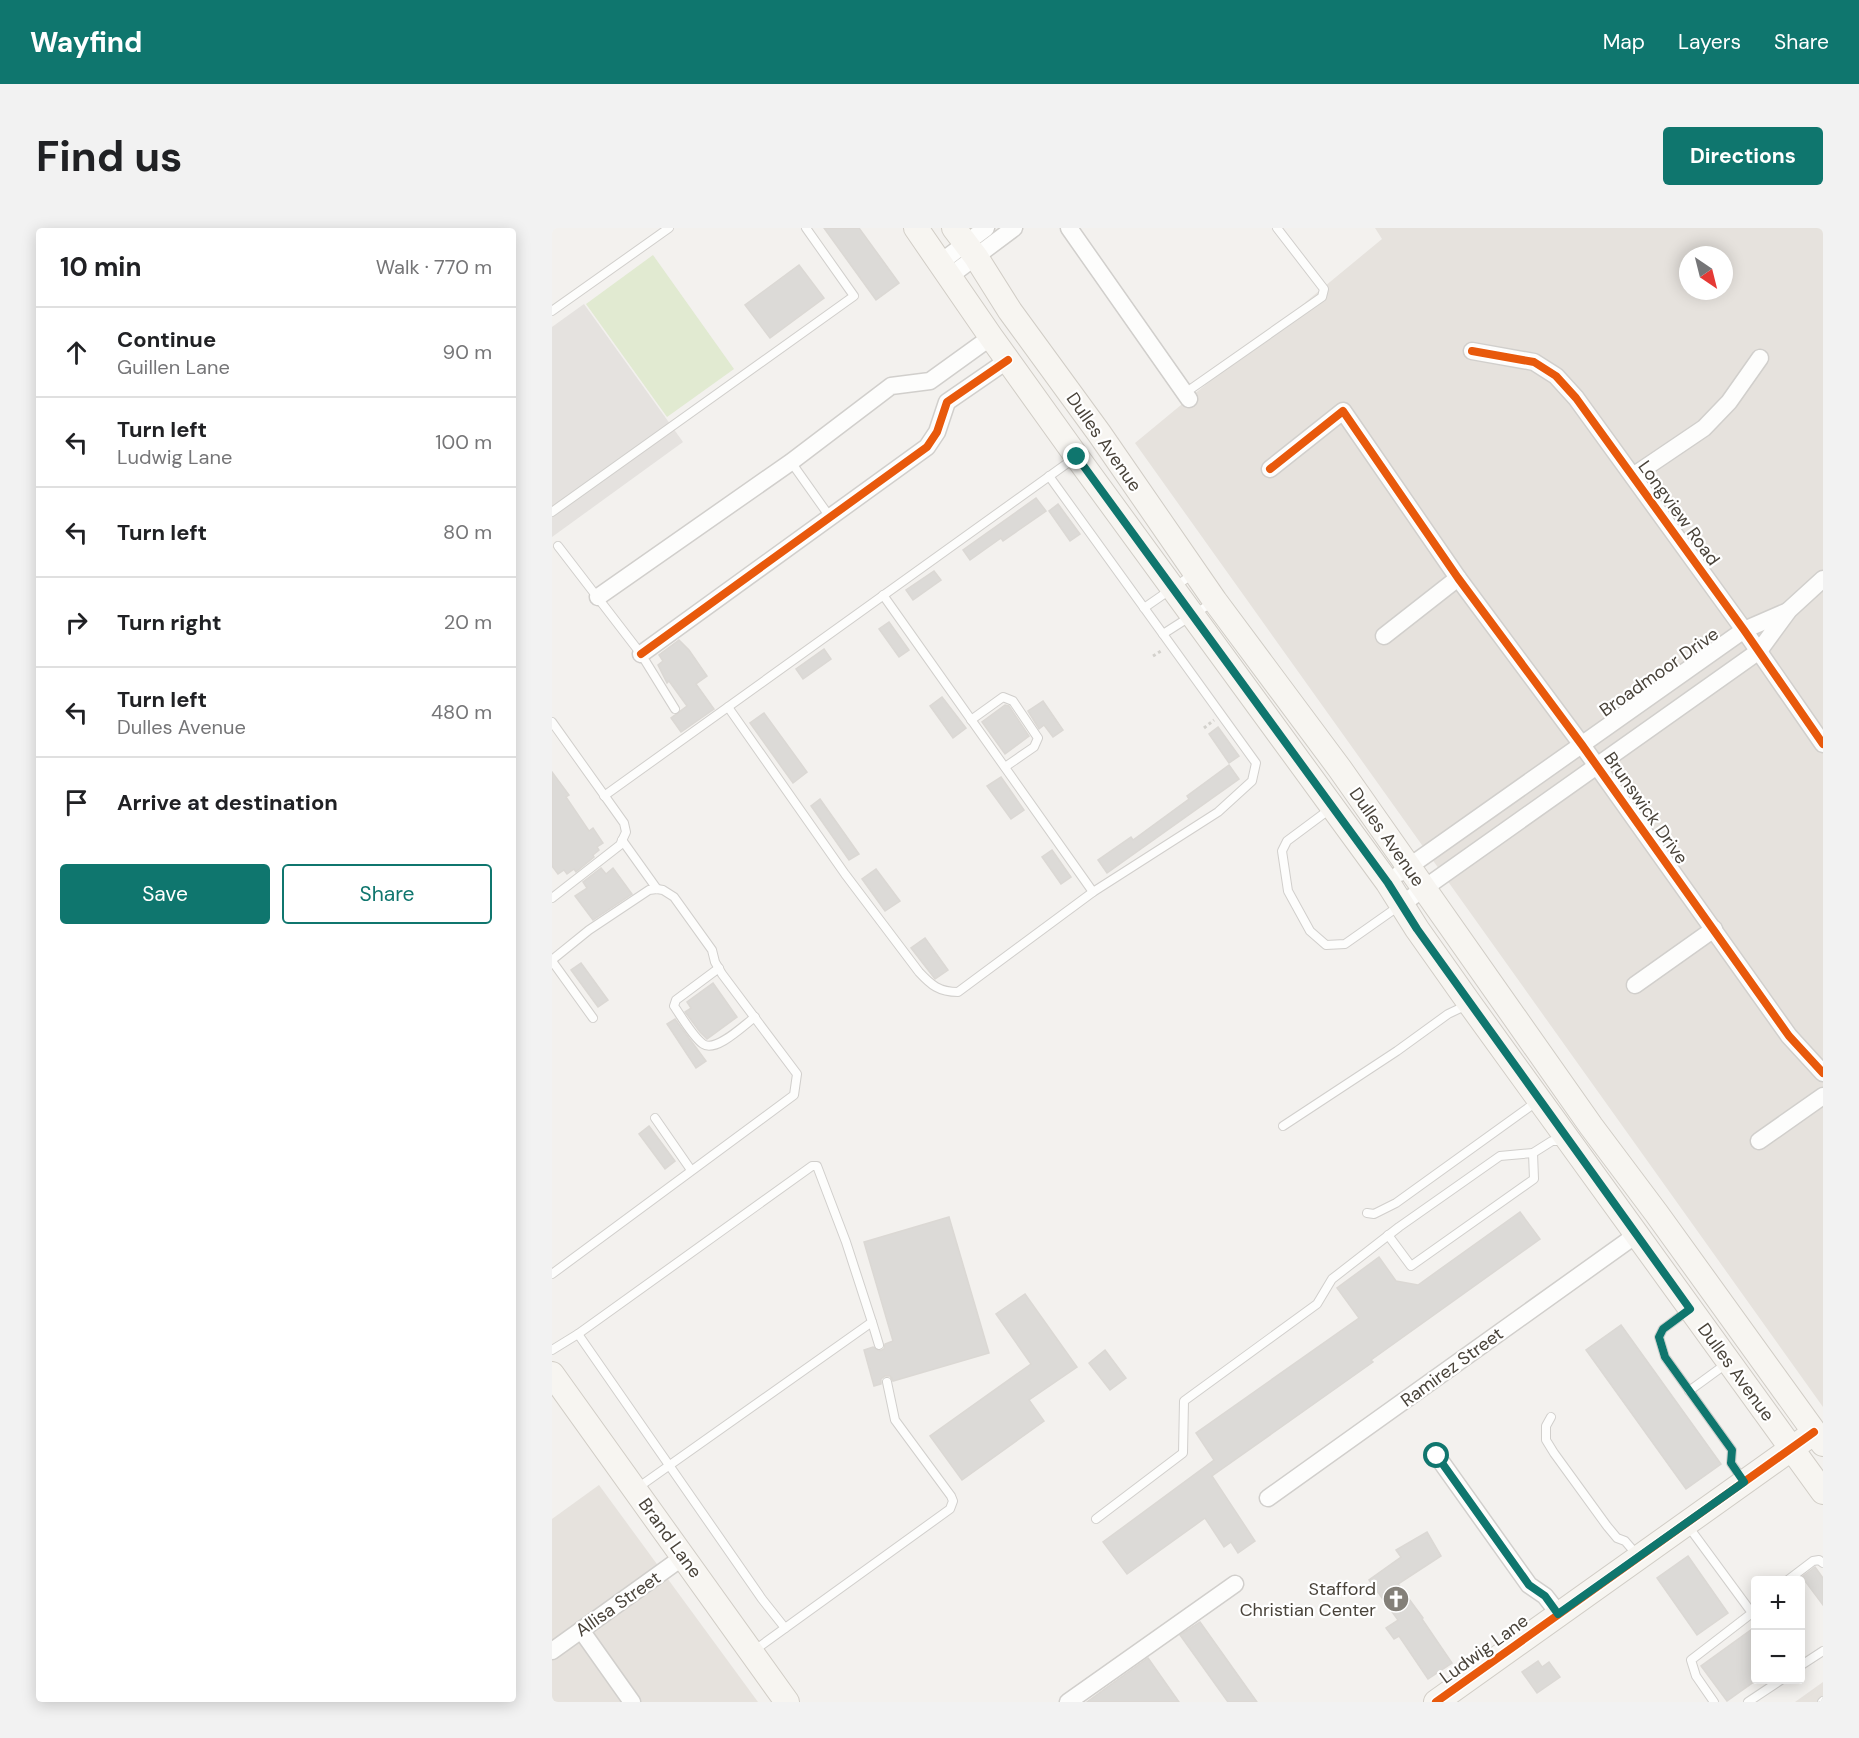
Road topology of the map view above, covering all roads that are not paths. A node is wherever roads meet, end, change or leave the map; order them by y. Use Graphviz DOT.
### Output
graph roads {
  1 [pos="669,228"];
  2 [pos="806,228"];
  3 [pos="916,228"];
  4 [pos="986,228"];
  5 [pos="1014,228"];
  6 [pos="1069,228"];
  7 [pos="1277,228"];
  8 [pos="965,243"];
  9 [pos="945,269"];
  10 [pos="552,311"];
  11 [pos="991,337"];
  12 [pos="1472,351"];
  13 [pos="1760,358"];
  14 [pos="1008,360"];
  15 [pos="930,381"];
  16 [pos="1187,396"];
  17 [pos="947,402"];
  18 [pos="1077,457"];
  19 [pos="792,462"];
  20 [pos="1270,468"];
  21 [pos="1049,476"];
  22 [pos="1634,476"];
  23 [pos="552,512"];
  24 [pos="830,517"];
  25 [pos="558,546"];
  26 [pos="1196,573"];
  27 [pos="1458,578"];
  28 [pos="1823,579"];
  29 [pos="1173,588"];
  30 [pos="883,596"];
  31 [pos="598,597"];
  32 [pos="1215,601"];
  33 [pos="1144,608"];
  34 [pos="1789,610"];
  35 [pos="1193,615"];
  36 [pos="1744,630"];
  37 [pos="1163,634"];
  38 [pos="1384,636"];
  39 [pos="1759,651"];
  40 [pos="641,654"];
  41 [pos="728,707"];
  42 [pos="675,709"];
  43 [pos="971,720"];
  44 [pos="552,722"];
  45 [pos="1823,744"];
  46 [pos="1582,745"];
  47 [pos="1598,766"];
  48 [pos="1005,767"];
  49 [pos="604,796"];
  50 [pos="1333,807"];
  51 [pos="622,840"];
  52 [pos="1408,867"];
  53 [pos="1388,883"];
  54 [pos="1423,888"];
  55 [pos="657,889"];
  56 [pos="1093,892"];
  57 [pos="552,898"];
  58 [pos="1401,904"];
  59 [pos="1714,929"];
  60 [pos="552,961"];
  61 [pos="719,968"];
  62 [pos="1635,985"];
  63 [pos="1470,1004"];
  64 [pos="755,1017"];
  65 [pos="593,1018"];
  66 [pos="1823,1073"];
  67 [pos="1823,1096"];
  68 [pos="1539,1100"];
  69 [pos="655,1118"];
  70 [pos="1283,1126"];
  71 [pos="1592,1126"];
  72 [pos="1759,1141"];
  73 [pos="1569,1142"];
  74 [pos="1533,1153"];
  75 [pos="691,1170"];
  76 [pos="1367,1212"];
  77 [pos="1388,1235"];
  78 [pos="1636,1235"];
  79 [pos="552,1274"];
  80 [pos="1690,1309"];
  81 [pos="872,1322"];
  82 [pos="578,1334"];
  83 [pos="879,1346"];
  84 [pos="552,1350"];
  85 [pos="1729,1362"];
  86 [pos="552,1374"];
  87 [pos="887,1382"];
  88 [pos="1689,1391"];
  89 [pos="1551,1417"];
  90 [pos="1819,1438"];
  91 [pos="1792,1448"];
  92 [pos="1437,1456"];
  93 [pos="670,1466"];
  94 [pos="1744,1482"];
  95 [pos="635,1489"];
  96 [pos="1823,1492"];
  97 [pos="1268,1498"];
  98 [pos="1096,1519"];
  99 [pos="1686,1523"];
  100 [pos="683,1557"];
  101 [pos="1639,1557"];
  102 [pos="1823,1563"];
  103 [pos="1794,1576"];
  104 [pos="1235,1584"];
  105 [pos="1751,1608"];
  106 [pos="1558,1614"];
  107 [pos="1751,1614"];
  108 [pos="784,1628"];
  109 [pos="581,1630"];
  110 [pos="552,1651"];
  111 [pos="1823,1651"];
  112 [pos="752,1652"];
  113 [pos="1805,1663"];
  114 [pos="1775,1684"];
  115 [pos="632,1702"];
  116 [pos="787,1702"];
  117 [pos="1068,1702"];
  118 [pos="1436,1702"];
  119 [pos="1713,1702"];
  120 [pos="1748,1702"];
  1 -- 10 [label="lane"];
  2 -- 23 [label="lane"];
  3 -- 9 [label="main road, Dulles Avenue"];
  4 -- 8 [label="street"];
  5 -- 8 [label="street"];
  6 -- 16 [label="street"];
  7 -- 16 [label="lane"];
  8 -- 9 [label="street"];
  8 -- 26 [label="main road, Dulles Avenue"];
  9 -- 11 [label="main road, Dulles Avenue"];
  11 -- 14 [label="main road, Dulles Avenue"];
  11 -- 15 [label="street"];
  12 -- 22 [label="street, Longview Road"];
  13 -- 22 [label="street"];
  14 -- 17 [label="street"];
  14 -- 18 [label="main road, Dulles Avenue"];
  15 -- 17 [label="street"];
  15 -- 19 [label="street"];
  17 -- 24 [label="street"];
  18 -- 21 [label="lane"];
  18 -- 29 [label="main road, Dulles Avenue"];
  19 -- 24 [label="lane"];
  19 -- 31 [label="street"];
  20 -- 27 [label="street, Brunswick Drive"];
  21 -- 30 [label="lane"];
  21 -- 33 [label="lane"];
  22 -- 36 [label="street, Longview Road"];
  24 -- 40 [label="street"];
  25 -- 31 [label="lane"];
  26 -- 29 [label="lane"];
  26 -- 32 [label="main road, Dulles Avenue"];
  27 -- 38 [label="street"];
  27 -- 46 [label="street, Brunswick Drive"];
  28 -- 34 [label="street, Broadmoor Drive"];
  29 -- 33 [label="lane"];
  29 -- 35 [label="main road, Dulles Avenue"];
  30 -- 41 [label="lane"];
  30 -- 43 [label="lane"];
  31 -- 40 [label="lane"];
  32 -- 35 [label="lane"];
  32 -- 52 [label="main road, Dulles Avenue"];
  33 -- 37 [label="lane"];
  34 -- 36 [label="street, Broadmoor Drive"];
  34 -- 39 [label="street, Broadmoor Drive"];
  35 -- 37 [label="lane"];
  35 -- 50 [label="main road, Dulles Avenue"];
  36 -- 39 [label="street, Longview Road"];
  36 -- 46 [label="street, Broadmoor Drive"];
  37 -- 56 [label="lane"];
  39 -- 45 [label="street, Longview Road"];
  39 -- 47 [label="street, Broadmoor Drive"];
  40 -- 42 [label="lane"];
  41 -- 49 [label="lane"];
  41 -- 56 [label="lane"];
  43 -- 48 [label="lane"];
  43 -- 48 [label="lane"];
  44 -- 49 [label="lane"];
  46 -- 47 [label="street, Brunswick Drive"];
  46 -- 52 [label="street, Broadmoor Drive"];
  47 -- 54 [label="street, Broadmoor Drive"];
  47 -- 59 [label="street, Brunswick Drive"];
  48 -- 56 [label="lane"];
  49 -- 51 [label="lane"];
  50 -- 53 [label="main road, Dulles Avenue"];
  50 -- 58 [label="lane"];
  51 -- 55 [label="lane"];
  51 -- 57 [label="lane"];
  52 -- 53 [label="street, Broadmoor Drive"];
  52 -- 54 [label="main road, Dulles Avenue"];
  53 -- 58 [label="main road, Dulles Avenue"];
  54 -- 58 [label="street, Broadmoor Drive"];
  54 -- 71 [label="main road, Dulles Avenue"];
  55 -- 60 [label="lane"];
  55 -- 61 [label="lane"];
  58 -- 63 [label="main road, Dulles Avenue"];
  59 -- 62 [label="street"];
  59 -- 66 [label="street, Brunswick Drive"];
  60 -- 65 [label="lane"];
  61 -- 64 [label="lane"];
  61 -- 64 [label="lane"];
  63 -- 68 [label="main road, Dulles Avenue"];
  63 -- 70 [label="lane"];
  64 -- 75 [label="lane"];
  67 -- 72 [label="street"];
  68 -- 73 [label="main road, Dulles Avenue"];
  68 -- 76 [label="lane"];
  69 -- 75 [label="lane"];
  71 -- 73 [label="main road"];
  71 -- 90 [label="main road, Dulles Avenue"];
  73 -- 74 [label="lane"];
  73 -- 78 [label="main road, Dulles Avenue"];
  74 -- 77 [label="lane"];
  74 -- 77 [label="lane"];
  75 -- 79 [label="lane"];
  77 -- 98 [label="lane"];
  78 -- 80 [label="main road, Dulles Avenue"];
  78 -- 97 [label="street, Ramirez Street"];
  80 -- 85 [label="main road, Dulles Avenue"];
  80 -- 88 [label="lane"];
  81 -- 82 [label="lane"];
  81 -- 83 [label="lane"];
  81 -- 93 [label="lane"];
  82 -- 84 [label="lane"];
  82 -- 93 [label="lane"];
  85 -- 88 [label="lane"];
  85 -- 91 [label="main road, Dulles Avenue"];
  86 -- 95 [label="main road, Brand Lane"];
  87 -- 108 [label="lane"];
  88 -- 94 [label="lane"];
  89 -- 101 [label="lane"];
  90 -- 91 [label="main road, Ludwig Lane"];
  91 -- 94 [label="main road, Ludwig Lane"];
  91 -- 96 [label="main road, Dulles Avenue"];
  92 -- 106 [label="street"];
  93 -- 95 [label="lane"];
  93 -- 108 [label="lane"];
  94 -- 99 [label="main road, Ludwig Lane"];
  95 -- 100 [label="main road, Brand Lane"];
  99 -- 101 [label="main road, Ludwig Lane"];
  99 -- 105 [label="lane"];
  100 -- 109 [label="street, Allisa Street"];
  100 -- 112 [label="main road, Brand Lane"];
  101 -- 106 [label="main road, Ludwig Lane"];
  102 -- 103 [label="lane"];
  104 -- 117 [label="street"];
  106 -- 118 [label="main road, Ludwig Lane"];
  107 -- 119 [label="lane"];
  108 -- 112 [label="lane"];
  109 -- 110 [label="street, Allisa Street"];
  109 -- 115 [label="street"];
  111 -- 113 [label="lane"];
  112 -- 116 [label="main road, Brand Lane"];
  114 -- 120 [label="lane"];
}
